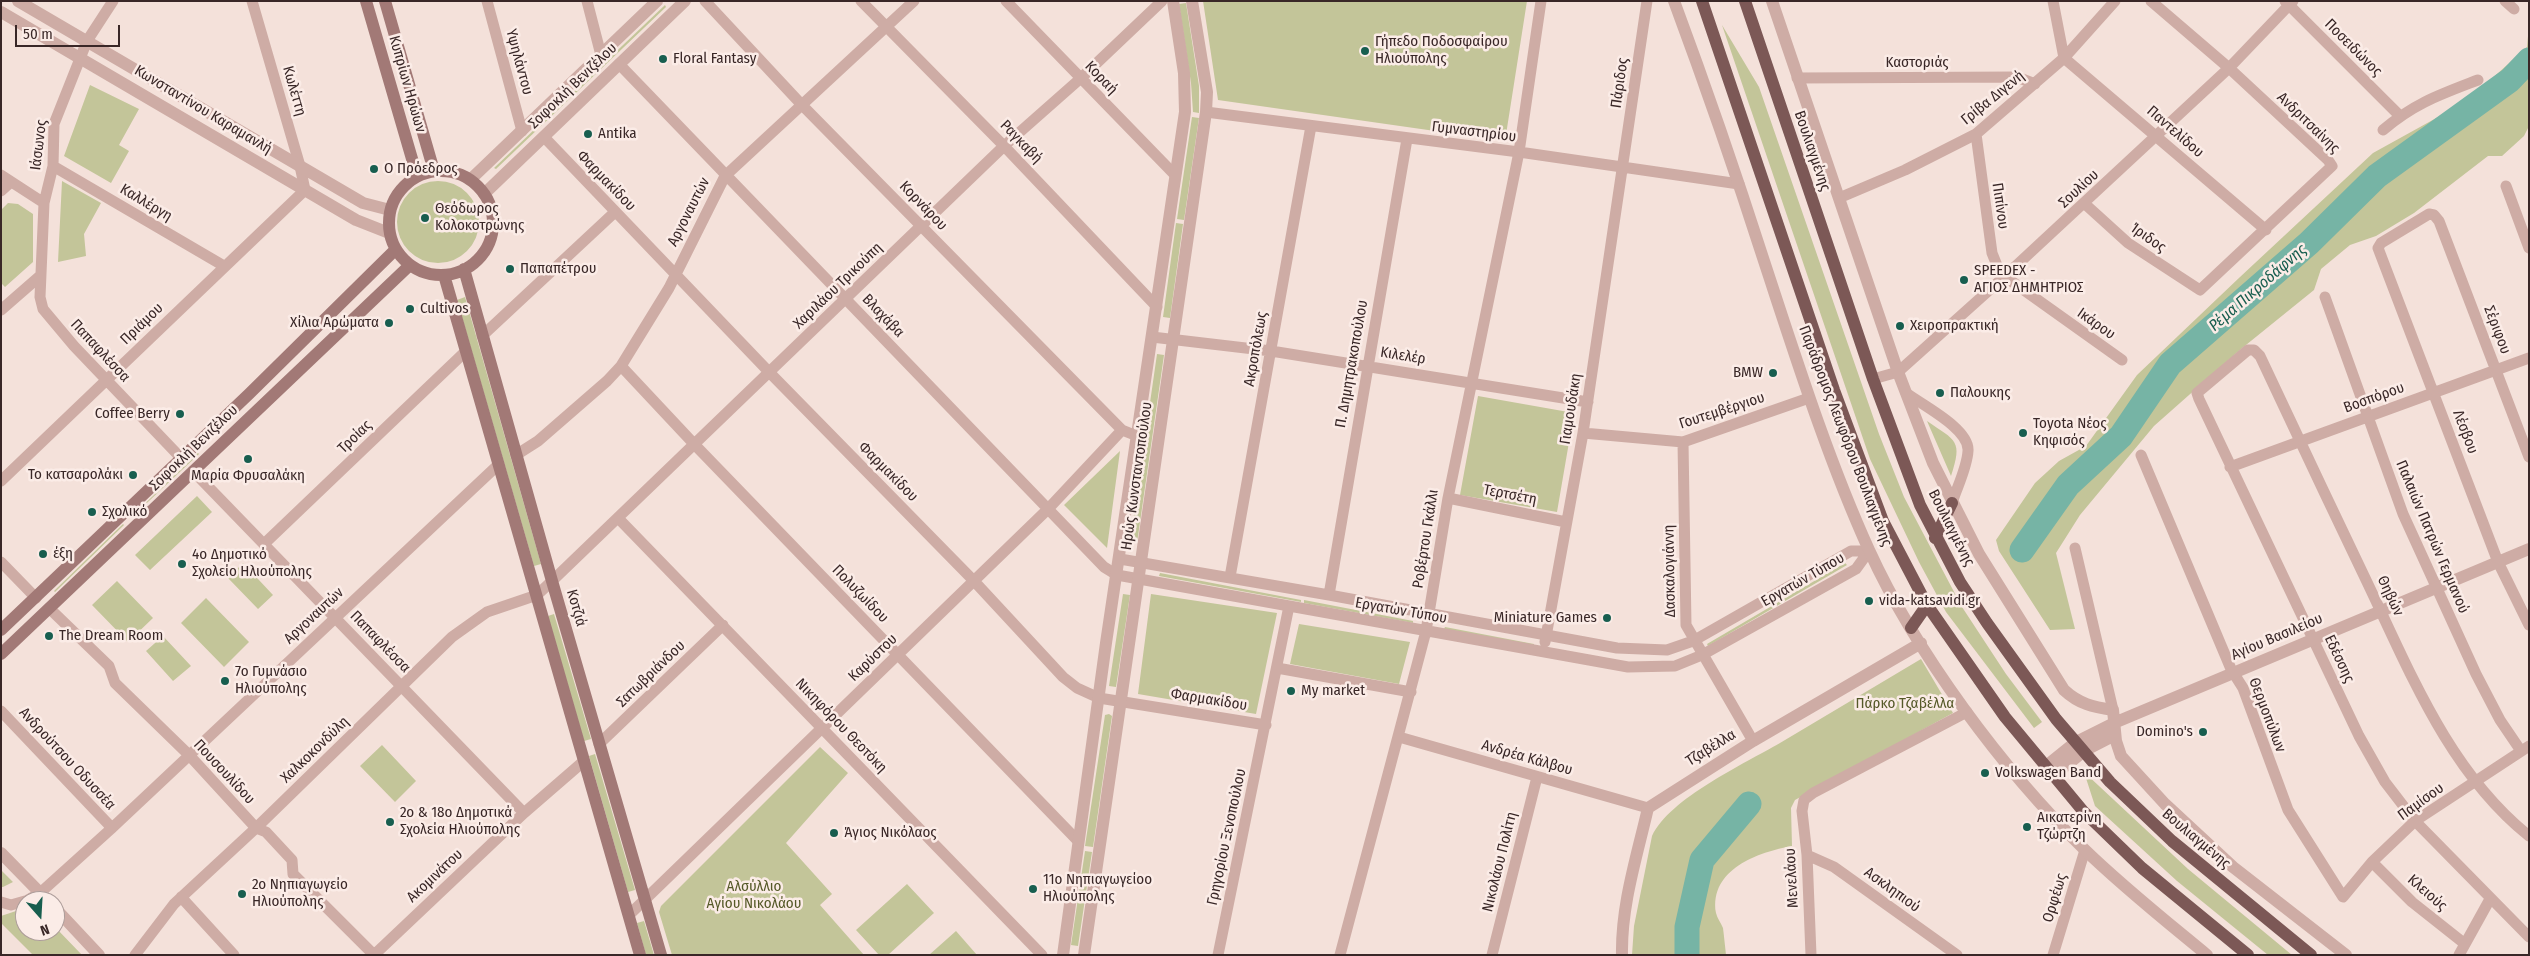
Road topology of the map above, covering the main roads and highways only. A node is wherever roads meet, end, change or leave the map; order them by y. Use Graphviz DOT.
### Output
graph roads {
  1 [pos="366,1"];
  2 [pos="385,1"];
  3 [pos="1702,1"];
  4 [pos="1745,1"];
  5 [pos="434,171"];
  6 [pos="417,176"];
  7 [pos="396,249"];
  8 [pos="410,265"];
  9 [pos="464,269"];
  10 [pos="444,275"];
  11 [pos="1952,503"];
  12 [pos="1935,538"];
  13 [pos="1927,605"];
  14 [pos="1911,628"];
  15 [pos="1,630"];
  16 [pos="1,654"];
  17 [pos="640,955"];
  18 [pos="661,955"];
  19 [pos="2248,955"];
  20 [pos="2311,955"];
  1 -- 6 [label="main road, Κυπρίων Ηρώων"];
  2 -- 5 [label="main road, Κυπρίων Ηρώων"];
  3 -- 13 [label="main road"];
  4 -- 12 [label="main road, Βουλιαγμένης"];
  5 -- 6 [label="main road"];
  5 -- 9 [label="main road"];
  6 -- 7 [label="main road"];
  7 -- 8 [label="main road"];
  7 -- 15 [label="main road, Σοφοκλή Βενιζέλου"];
  8 -- 10 [label="main road"];
  8 -- 16 [label="main road, Σοφοκλή Βενιζέλου"];
  9 -- 10 [label="main road"];
  9 -- 18 [label="main road, Κοτζιά"];
  10 -- 17 [label="main road"];
  11 -- 12 [label="main road"];
  12 -- 20 [label="main road, Βουλιαγμένης"];
  13 -- 14 [label="main road"];
  13 -- 19 [label="main road"];
}
